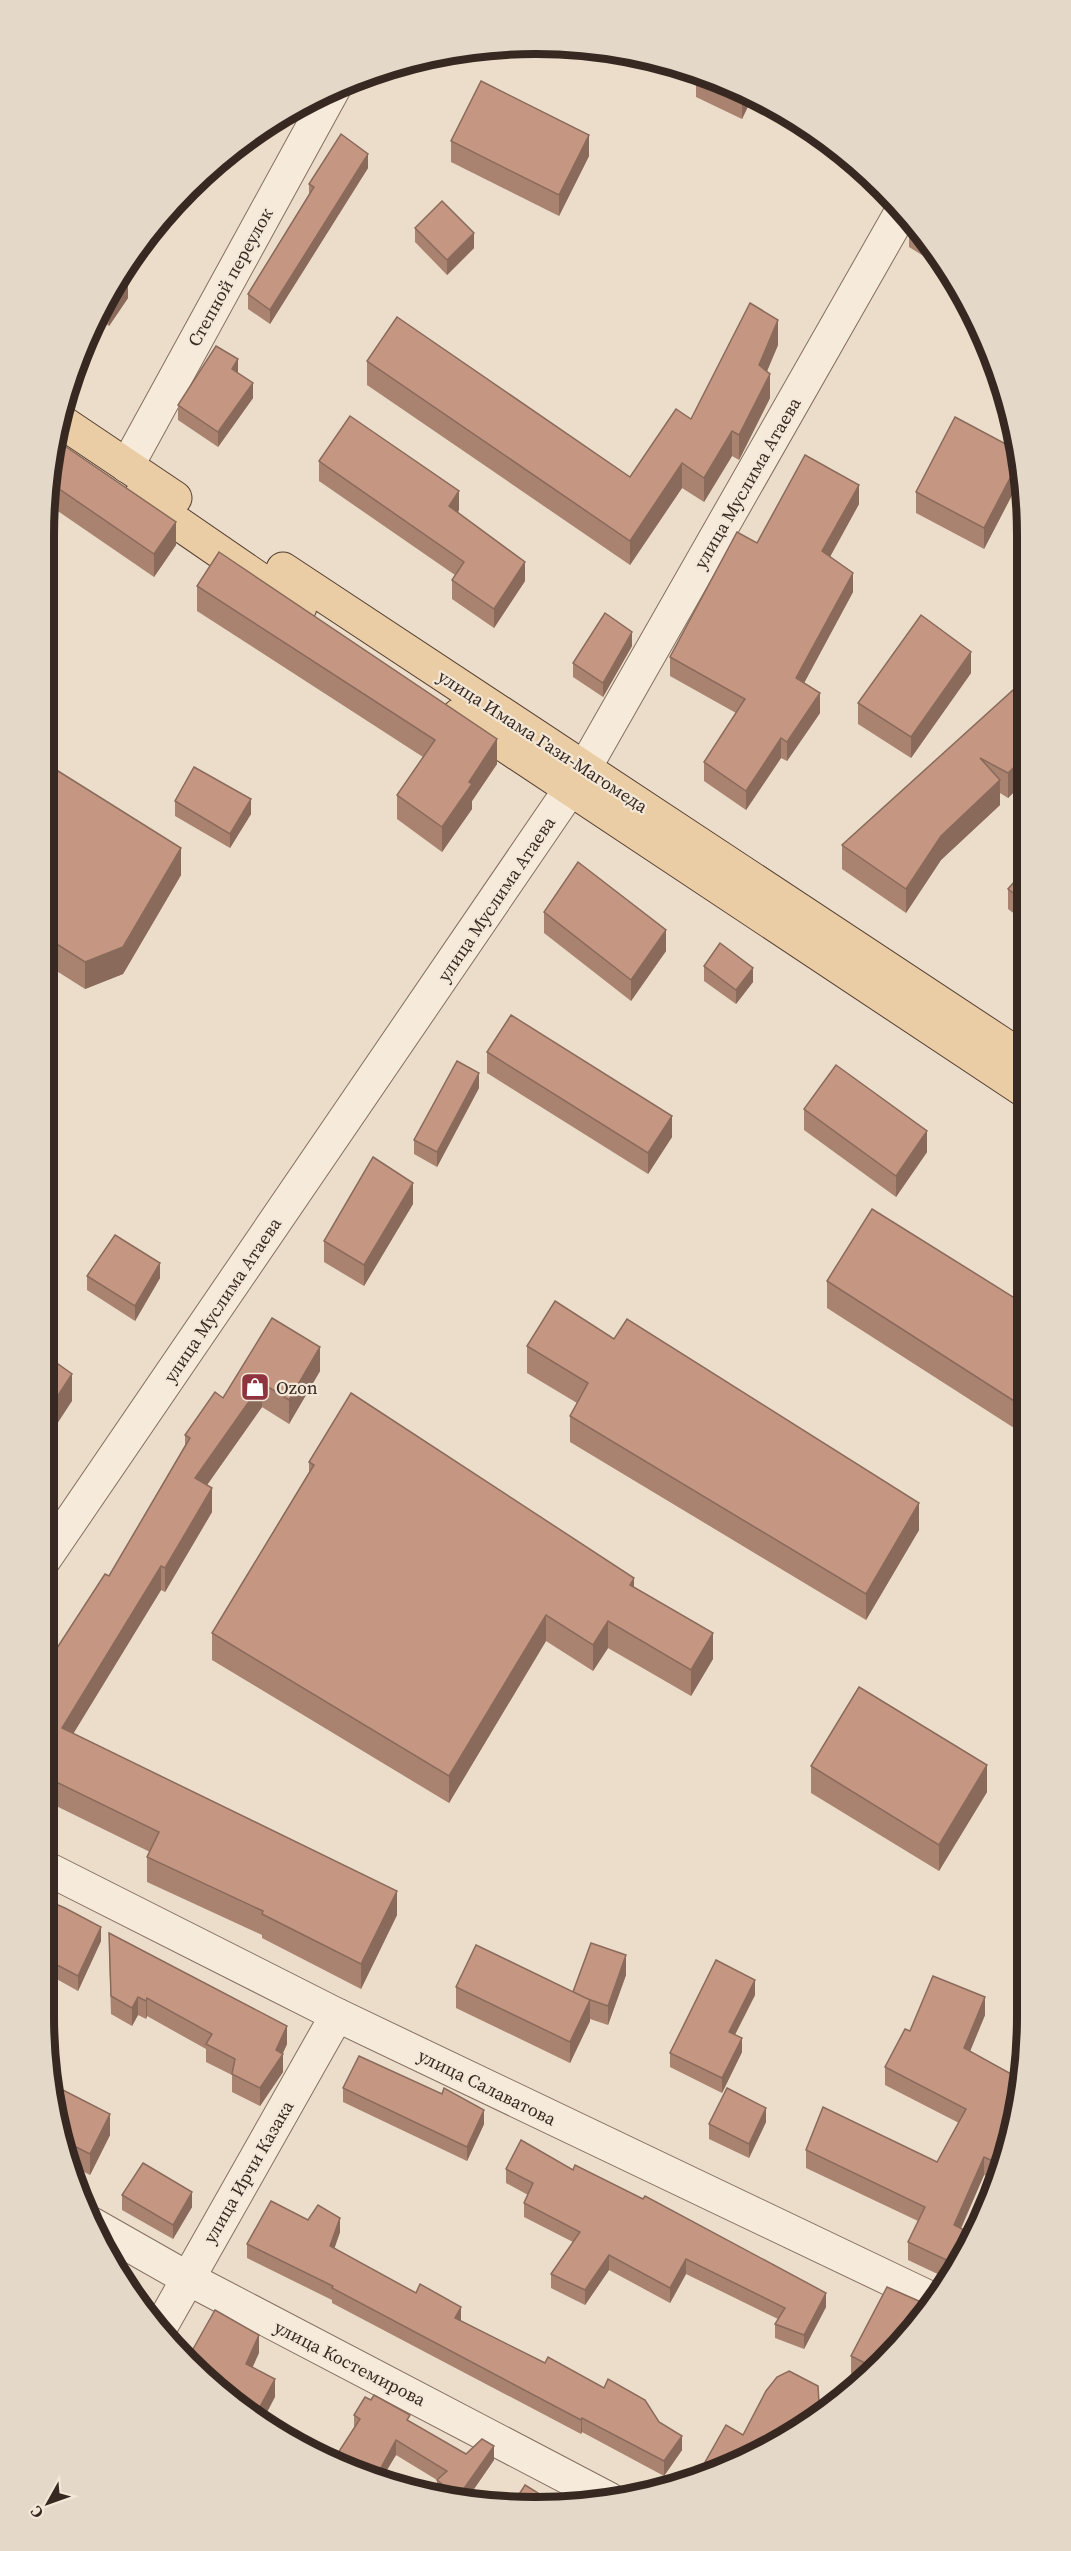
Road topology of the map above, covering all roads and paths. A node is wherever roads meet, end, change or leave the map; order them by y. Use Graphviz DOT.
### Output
graph roads {
  1 [pos="326,103"];
  2 [pos="898,218"];
  3 [pos="67,425"];
  4 [pos="63,444"];
  5 [pos="127,466"];
  6 [pos="577,780"];
  7 [pos="1017,1054"];
  8 [pos="1017,1085"];
  9 [pos="54,1545"];
  10 [pos="54,1872"];
  11 [pos="337,2015"];
  12 [pos="106,2232"];
  13 [pos="187,2278"];
  14 [pos="926,2296"];
  15 [pos="164,2321"];
  16 [pos="598,2493"];
  1 -- 5 [label="street, Степной переулок"];
  2 -- 6 [label="street, улица Муслима Атаева"];
  3 -- 5 [label="main road, улица Имама Гази-Магомеда"];
  4 -- 6 [label="main road"];
  5 -- 6 [label="main road, улица Имама Гази-Магомеда"];
  6 -- 7 [label="main road, улица Имама Гази-Магомеда"];
  6 -- 8 [label="main road"];
  6 -- 9 [label="street, улица Муслима Атаева"];
  10 -- 11 [label="street, улица Салаватова"];
  11 -- 13 [label="street, улица Ирчи Казака"];
  11 -- 14 [label="street, улица Салаватова"];
  12 -- 13 [label="street, улица Костемирова"];
  13 -- 15 [label="street, улица Ирчи Казака"];
  13 -- 16 [label="street, улица Костемирова"];
}
